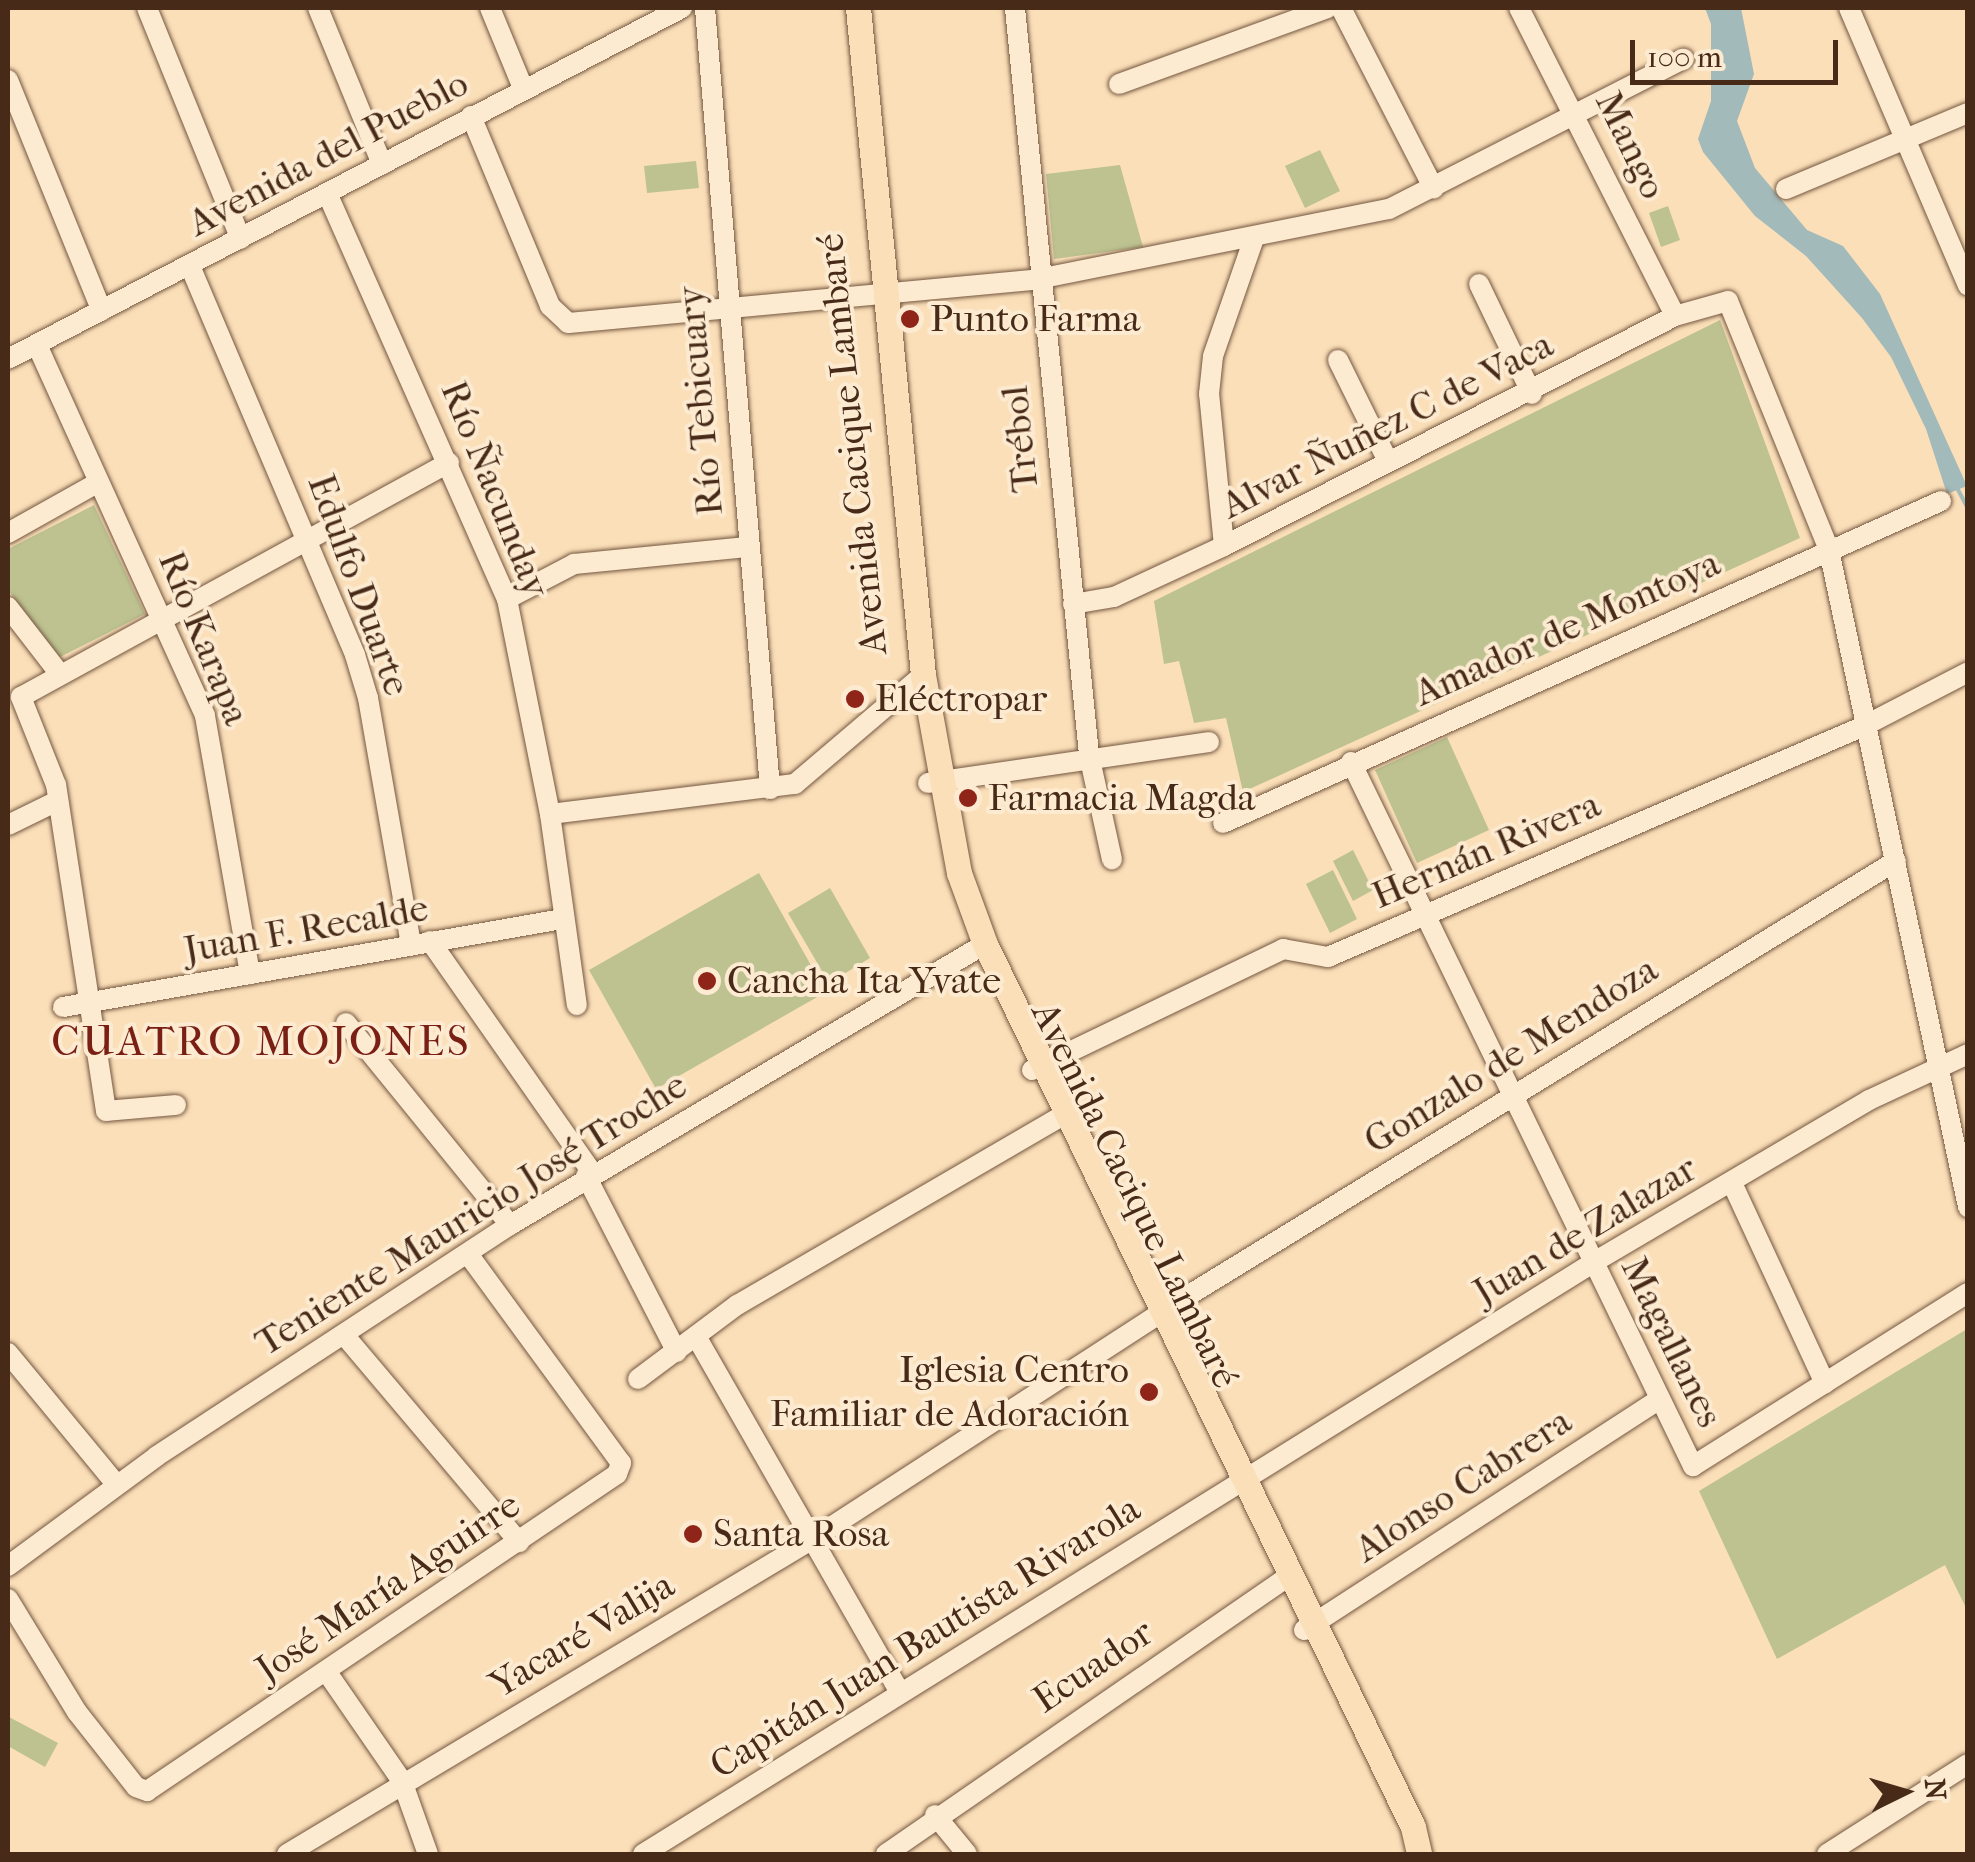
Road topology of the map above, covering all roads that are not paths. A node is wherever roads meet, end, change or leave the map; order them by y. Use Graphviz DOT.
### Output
graph roads {
  1 [pos="147,8"];
  2 [pos="318,8"];
  3 [pos="490,8"];
  4 [pos="682,8"];
  5 [pos="705,8"];
  6 [pos="847,8"];
  7 [pos="858,8"];
  8 [pos="1015,8"];
  9 [pos="1328,8"];
  10 [pos="1341,8"];
  11 [pos="1519,8"];
  12 [pos="1849,8"];
  13 [pos="1684,59"];
  14 [pos="8,80"];
  15 [pos="1118,84"];
  16 [pos="524,88"];
  17 [pos="1968,113"];
  18 [pos="472,116"];
  19 [pos="1578,116"];
  20 [pos="16,124"];
  21 [pos="1906,138"];
  22 [pos="382,164"];
  23 [pos="1786,189"];
  24 [pos="1434,190"];
  25 [pos="327,192"];
  26 [pos="241,239"];
  27 [pos="1253,240"];
  28 [pos="190,266"];
  29 [pos="1038,278"];
  30 [pos="1478,284"];
  31 [pos="1968,286"];
  32 [pos="881,295"];
  33 [pos="726,310"];
  34 [pos="102,311"];
  35 [pos="1675,316"];
  36 [pos="37,344"];
  37 [pos="8,359"];
  38 [pos="1338,360"];
  39 [pos="1532,394"];
  40 [pos="1388,461"];
  41 [pos="449,463"];
  42 [pos="99,482"];
  43 [pos="1941,502"];
  44 [pos="8,533"];
  45 [pos="309,538"];
  46 [pos="1224,546"];
  47 [pos="747,547"];
  48 [pos="1828,550"];
  49 [pos="508,598"];
  50 [pos="1073,604"];
  51 [pos="8,608"];
  52 [pos="161,618"];
  53 [pos="917,669"];
  54 [pos="1968,672"];
  55 [pos="58,673"];
  56 [pos="1864,726"];
  57 [pos="1209,742"];
  58 [pos="1089,755"];
  59 [pos="1351,762"];
  60 [pos="934,782"];
  61 [pos="770,789"];
  62 [pos="56,801"];
  63 [pos="550,814"];
  64 [pos="1223,822"];
  65 [pos="8,824"];
  66 [pos="1112,860"];
  67 [pos="1896,861"];
  68 [pos="1424,914"];
  69 [pos="562,919"];
  70 [pos="420,943"];
  71 [pos="980,947"];
  72 [pos="250,974"];
  73 [pos="90,1004"];
  74 [pos="577,1005"];
  75 [pos="63,1007"];
  76 [pos="346,1022"];
  77 [pos="1968,1054"];
  78 [pos="1936,1067"];
  79 [pos="1038,1068"];
  80 [pos="1512,1095"];
  81 [pos="176,1105"];
  82 [pos="1062,1116"];
  83 [pos="589,1174"];
  84 [pos="1732,1183"];
  85 [pos="1968,1208"];
  86 [pos="510,1224"];
  87 [pos="469,1255"];
  88 [pos="1594,1262"];
  89 [pos="1968,1293"];
  90 [pos="1158,1314"];
  91 [pos="345,1336"];
  92 [pos="697,1338"];
  93 [pos="677,1352"];
  94 [pos="8,1353"];
  95 [pos="638,1379"];
  96 [pos="1825,1383"];
  97 [pos="1660,1399"];
  98 [pos="1240,1483"];
  99 [pos="116,1484"];
  100 [pos="810,1540"];
  101 [pos="519,1542"];
  102 [pos="8,1566"];
  103 [pos="1286,1578"];
  104 [pos="8,1599"];
  105 [pos="1310,1627"];
  106 [pos="326,1671"];
  107 [pos="900,1692"];
  108 [pos="1968,1764"];
  109 [pos="402,1782"];
  110 [pos="935,1816"];
  111 [pos="1416,1848"];
  112 [pos="287,1854"];
  113 [pos="428,1854"];
  114 [pos="643,1854"];
  115 [pos="886,1854"];
  116 [pos="967,1854"];
  117 [pos="1827,1854"];
  1 -- 26 [label="street"];
  2 -- 22 [label="street"];
  3 -- 16 [label="street"];
  4 -- 16 [label="street, Avenida del Pueblo"];
  5 -- 33 [label="street, Río Tebicuary"];
  6 -- 32 [label="main road, Avenida Cacique Lambaré"];
  7 -- 32 [label="main road, Avenida Cacique Lambaré"];
  8 -- 29 [label="street, Trébol"];
  9 -- 15 [label="street"];
  10 -- 24 [label="street"];
  11 -- 19 [label="street, Mango"];
  12 -- 21 [label="street"];
  13 -- 19 [label="street"];
  14 -- 20 [label="street"];
  16 -- 18 [label="street, Avenida del Pueblo"];
  17 -- 21 [label="street"];
  18 -- 22 [label="street, Avenida del Pueblo"];
  18 -- 33 [label="street"];
  19 -- 24 [label="street"];
  19 -- 35 [label="street, Mango"];
  20 -- 34 [label="street"];
  21 -- 23 [label="street"];
  21 -- 31 [label="street"];
  22 -- 25 [label="street, Avenida del Pueblo"];
  24 -- 27 [label="street"];
  25 -- 26 [label="street, Avenida del Pueblo"];
  25 -- 41 [label="street, Río Ñacunday"];
  26 -- 28 [label="street, Avenida del Pueblo"];
  27 -- 29 [label="street"];
  27 -- 46 [label="street"];
  28 -- 34 [label="street, Avenida del Pueblo"];
  28 -- 45 [label="street, Edulfo Duarte"];
  29 -- 32 [label="street"];
  29 -- 50 [label="street, Trébol"];
  30 -- 39 [label="street"];
  32 -- 33 [label="street"];
  32 -- 53 [label="main road, Avenida Cacique Lambaré"];
  33 -- 47 [label="street, Río Tebicuary"];
  34 -- 36 [label="street, Avenida del Pueblo"];
  35 -- 39 [label="street, Alvar Ñuñez C de Vaca"];
  35 -- 48 [label="street, Alvar Ñuñez C de Vaca"];
  36 -- 37 [label="street, Avenida del Pueblo"];
  36 -- 42 [label="street, Río Karapa"];
  38 -- 40 [label="street"];
  39 -- 40 [label="street, Alvar Ñuñez C de Vaca"];
  40 -- 46 [label="street, Alvar Ñuñez C de Vaca"];
  41 -- 45 [label="street"];
  41 -- 49 [label="street, Río Ñacunday"];
  42 -- 44 [label="street"];
  42 -- 52 [label="street, Río Karapa"];
  43 -- 48 [label="street, Amador de Montoya"];
  45 -- 52 [label="street"];
  45 -- 70 [label="street, Edulfo Duarte"];
  46 -- 50 [label="street, Alvar Ñuñez C de Vaca"];
  47 -- 49 [label="street"];
  47 -- 61 [label="street, Río Tebicuary"];
  48 -- 56 [label="street"];
  48 -- 59 [label="street, Amador de Montoya"];
  49 -- 63 [label="street, Río Ñacunday"];
  50 -- 58 [label="street, Trébol"];
  51 -- 55 [label="street"];
  52 -- 55 [label="street"];
  52 -- 72 [label="street, Río Karapa"];
  53 -- 60 [label="main road, Avenida Cacique Lambaré"];
  53 -- 61 [label="street"];
  54 -- 56 [label="street, Hernán Rivera"];
  55 -- 62 [label="street"];
  56 -- 67 [label="street"];
  56 -- 68 [label="street, Hernán Rivera"];
  57 -- 58 [label="street"];
  58 -- 60 [label="street"];
  58 -- 66 [label="street, Trébol"];
  59 -- 64 [label="street, Amador de Montoya"];
  59 -- 68 [label="street, Magallanes"];
  60 -- 71 [label="main road, Avenida Cacique Lambaré"];
  61 -- 63 [label="street"];
  62 -- 65 [label="street"];
  62 -- 73 [label="street"];
  63 -- 69 [label="street, Río Ñacunday"];
  67 -- 78 [label="street"];
  67 -- 80 [label="street, Gonzalo de Mendoza"];
  68 -- 79 [label="street, Hernán Rivera"];
  68 -- 80 [label="street, Magallanes"];
  69 -- 70 [label="street, Juan F. Recalde"];
  69 -- 74 [label="street, Río Ñacunday"];
  70 -- 72 [label="street, Juan F. Recalde"];
  70 -- 83 [label="street, Edulfo Duarte"];
  71 -- 79 [label="main road, Avenida Cacique Lambaré"];
  71 -- 83 [label="street, Teniente Mauricio José Troche"];
  72 -- 73 [label="street, Juan F. Recalde"];
  73 -- 75 [label="street, Juan F. Recalde"];
  73 -- 81 [label="street"];
  76 -- 86 [label="street"];
  77 -- 78 [label="street, Juan de Zalazar"];
  78 -- 84 [label="street, Juan de Zalazar"];
  78 -- 85 [label="street"];
  79 -- 82 [label="main road, Avenida Cacique Lambaré"];
  80 -- 88 [label="street, Magallanes"];
  80 -- 90 [label="street, Gonzalo de Mendoza"];
  82 -- 90 [label="main road, Avenida Cacique Lambaré"];
  82 -- 92 [label="street"];
  83 -- 86 [label="street, Teniente Mauricio José Troche"];
  83 -- 93 [label="street, Edulfo Duarte"];
  84 -- 88 [label="street, Juan de Zalazar"];
  84 -- 96 [label="street"];
  86 -- 87 [label="street, Teniente Mauricio José Troche"];
  87 -- 91 [label="street, Teniente Mauricio José Troche"];
  87 -- 101 [label="street, José María Aguirre"];
  88 -- 97 [label="street, Magallanes"];
  88 -- 98 [label="street, Juan de Zalazar"];
  89 -- 96 [label="street"];
  90 -- 98 [label="main road, Avenida Cacique Lambaré"];
  90 -- 100 [label="street, Yacaré Valija"];
  91 -- 99 [label="street, Teniente Mauricio José Troche"];
  91 -- 101 [label="street"];
  92 -- 93 [label="street"];
  92 -- 100 [label="street"];
  93 -- 95 [label="street"];
  94 -- 99 [label="street"];
  96 -- 97 [label="street, Magallanes"];
  97 -- 105 [label="street, Alonso Cabrera"];
  98 -- 103 [label="main road, Avenida Cacique Lambaré"];
  98 -- 107 [label="street, Capitán Juan Bautista Rivarola"];
  99 -- 102 [label="street, Teniente Mauricio José Troche"];
  100 -- 107 [label="street"];
  100 -- 109 [label="street, Yacaré Valija"];
  101 -- 106 [label="street, José María Aguirre"];
  103 -- 105 [label="main road, Avenida Cacique Lambaré"];
  103 -- 110 [label="street, Ecuador"];
  104 -- 106 [label="street, José María Aguirre"];
  105 -- 111 [label="main road, Avenida Cacique Lambaré"];
  106 -- 109 [label="street"];
  107 -- 114 [label="street, Capitán Juan Bautista Rivarola"];
  108 -- 117 [label="street"];
  109 -- 112 [label="street, Yacaré Valija"];
  109 -- 113 [label="street"];
  110 -- 115 [label="street, Ecuador"];
  110 -- 116 [label="street"];
}
